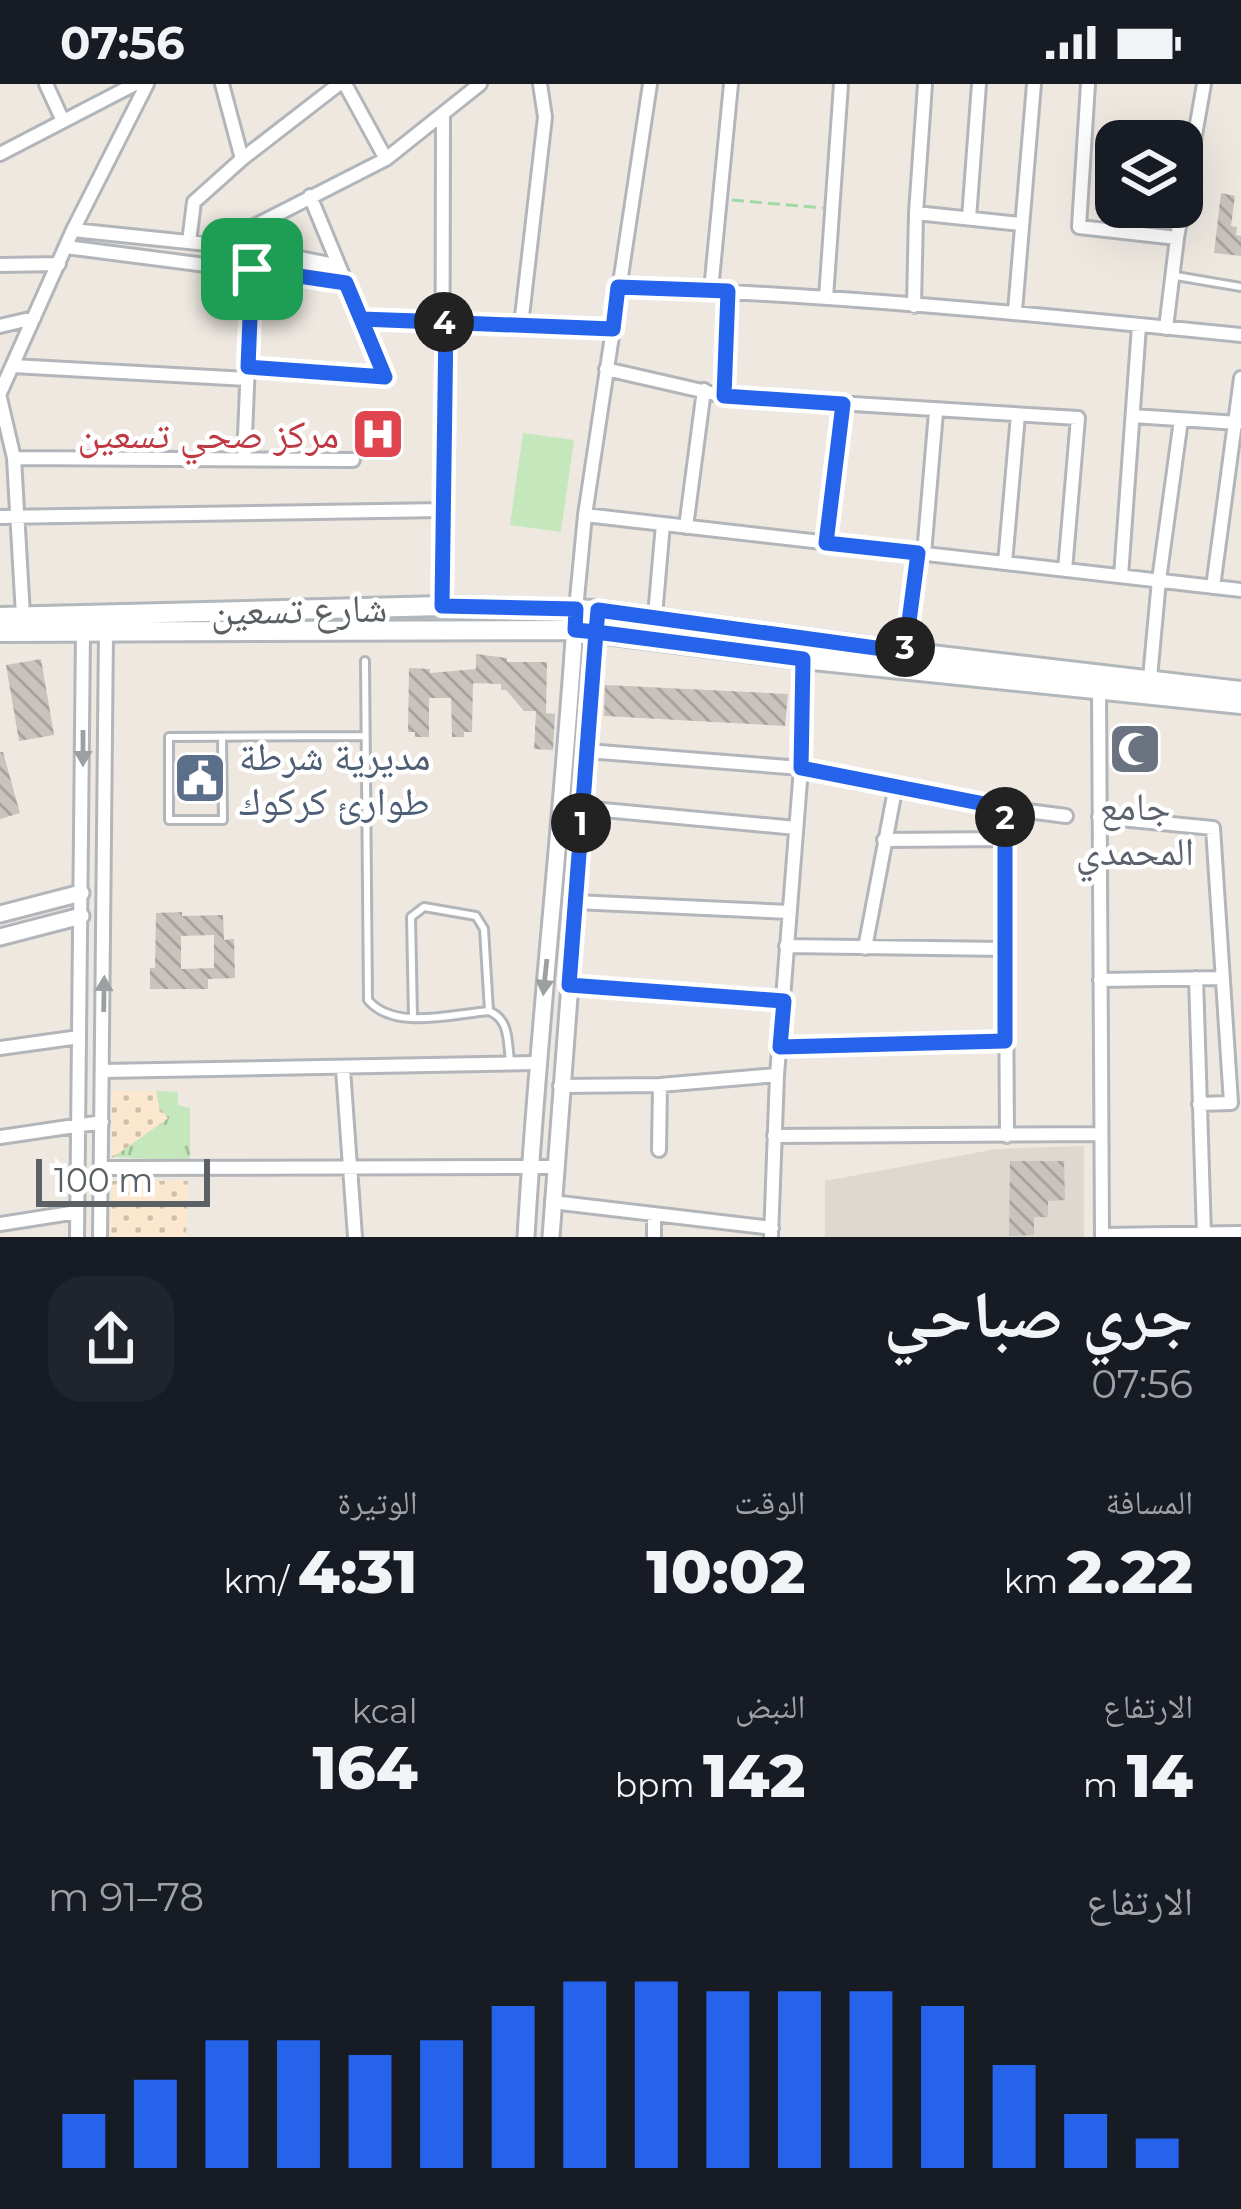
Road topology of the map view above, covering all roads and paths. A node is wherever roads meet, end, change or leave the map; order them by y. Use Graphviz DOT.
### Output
graph roads {
  1 [pos="46,84"];
  2 [pos="135,84"];
  3 [pos="147,84"];
  4 [pos="222,84"];
  5 [pos="342,84"];
  6 [pos="480,84"];
  7 [pos="540,84"];
  8 [pos="650,84"];
  9 [pos="731,84"];
  10 [pos="841,84"];
  11 [pos="925,84"];
  12 [pos="979,84"];
  13 [pos="1034,84"];
  14 [pos="1088,84"];
  15 [pos="1204,84"];
  16 [pos="443,115"];
  17 [pos="63,122"];
  18 [pos="0,154"];
  19 [pos="242,159"];
  20 [pos="386,159"];
  21 [pos="310,196"];
  22 [pos="720,198"];
  23 [pos="831,209"];
  24 [pos="916,213"];
  25 [pos="969,218"];
  26 [pos="1020,224"];
  27 [pos="74,230"];
  28 [pos="1177,238"];
  29 [pos="189,242"];
  30 [pos="217,245"];
  31 [pos="66,247"];
  32 [pos="58,264"];
  33 [pos="0,265"];
  34 [pos="339,266"];
  35 [pos="252,269"];
  36 [pos="1172,275"];
  37 [pos="346,283"];
  38 [pos="618,287"];
  39 [pos="1241,287"];
  40 [pos="711,290"];
  41 [pos="728,291"];
  42 [pos="826,298"];
  43 [pos="914,306"];
  44 [pos="1015,311"];
  45 [pos="34,318"];
  46 [pos="361,319"];
  47 [pos="446,322"];
  48 [pos="521,325"];
  49 [pos="0,326"];
  50 [pos="1139,326"];
  51 [pos="1166,328"];
  52 [pos="613,329"];
  53 [pos="1241,335"];
  54 [pos="13,365"];
  55 [pos="606,368"];
  56 [pos="248,373"];
  57 [pos="1241,378"];
  58 [pos="704,390"];
  59 [pos="0,396"];
  60 [pos="724,396"];
  61 [pos="843,404"];
  62 [pos="936,412"];
  63 [pos="1018,415"];
  64 [pos="1133,416"];
  65 [pos="1181,420"];
  66 [pos="1238,423"];
  67 [pos="14,458"];
  68 [pos="244,459"];
  69 [pos="352,460"];
  70 [pos="443,510"];
  71 [pos="585,515"];
  72 [pos="0,517"];
  73 [pos="18,517"];
  74 [pos="663,524"];
  75 [pos="686,527"];
  76 [pos="826,543"];
  77 [pos="921,554"];
  78 [pos="1005,563"];
  79 [pos="1065,570"];
  80 [pos="1120,576"];
  81 [pos="1159,580"];
  82 [pos="1213,586"];
  83 [pos="1241,590"];
  84 [pos="442,606"];
  85 [pos="576,609"];
  86 [pos="598,610"];
  87 [pos="23,616"];
  88 [pos="655,616"];
  89 [pos="0,617"];
  90 [pos="575,630"];
  91 [pos="83,631"];
  92 [pos="106,631"];
  93 [pos="0,632"];
  94 [pos="596,632"];
  95 [pos="905,652"];
  96 [pos="803,659"];
  97 [pos="365,661"];
  98 [pos="1150,678"];
  99 [pos="1099,689"];
  100 [pos="1241,691"];
  101 [pos="1241,704"];
  102 [pos="365,736"];
  103 [pos="222,737"];
  104 [pos="587,751"];
  105 [pos="801,768"];
  106 [pos="896,785"];
  107 [pos="583,808"];
  108 [pos="1005,808"];
  109 [pos="1066,816"];
  110 [pos="1100,817"];
  111 [pos="796,828"];
  112 [pos="1004,839"];
  113 [pos="884,840"];
  114 [pos="81,892"];
  115 [pos="575,902"];
  116 [pos="789,912"];
  117 [pos="0,914"];
  118 [pos="81,916"];
  119 [pos="0,938"];
  120 [pos="786,946"];
  121 [pos="865,948"];
  122 [pos="1005,949"];
  123 [pos="1222,978"];
  124 [pos="1196,979"];
  125 [pos="1100,980"];
  126 [pos="569,985"];
  127 [pos="784,1001"];
  128 [pos="489,1011"];
  129 [pos="413,1018"];
  130 [pos="80,1037"];
  131 [pos="1005,1041"];
  132 [pos="780,1047"];
  133 [pos="0,1048"];
  134 [pos="511,1064"];
  135 [pos="536,1064"];
  136 [pos="344,1069"];
  137 [pos="102,1071"];
  138 [pos="777,1075"];
  139 [pos="660,1085"];
  140 [pos="560,1086"];
  141 [pos="1199,1104"];
  142 [pos="102,1122"];
  143 [pos="78,1125"];
  144 [pos="1101,1134"];
  145 [pos="0,1136"];
  146 [pos="774,1136"];
  147 [pos="1007,1136"];
  148 [pos="658,1150"];
  149 [pos="530,1166"];
  150 [pos="350,1167"];
  151 [pos="554,1167"];
  152 [pos="101,1168"];
  153 [pos="552,1202"];
  154 [pos="77,1212"];
  155 [pos="654,1215"];
  156 [pos="0,1224"];
  157 [pos="772,1232"];
  158 [pos="1241,1233"];
  159 [pos="1204,1234"];
  160 [pos="1102,1236"];
  161 [pos="76,1237"];
  162 [pos="100,1237"];
  163 [pos="356,1237"];
  164 [pos="526,1237"];
  165 [pos="550,1237"];
  166 [pos="654,1237"];
  1 -- 17 [label="street"];
  2 -- 17 [label="street"];
  3 -- 27 [label="street"];
  4 -- 19 [label="street"];
  5 -- 19 [label="street"];
  5 -- 20 [label="street"];
  6 -- 16 [label="street"];
  7 -- 48 [label="street"];
  8 -- 38 [label="street"];
  9 -- 22 [label="street"];
  10 -- 23 [label="street"];
  11 -- 24 [label="street"];
  12 -- 25 [label="street"];
  13 -- 26 [label="street"];
  14 -- 28 [label="street"];
  15 -- 28 [label="street"];
  16 -- 20 [label="street"];
  16 -- 47 [label="street"];
  17 -- 18 [label="street"];
  19 -- 29 [label="street"];
  20 -- 21 [label="street"];
  21 -- 30 [label="street"];
  21 -- 34 [label="street"];
  22 -- 23 [label="path"];
  22 -- 40 [label="street"];
  23 -- 42 [label="street"];
  24 -- 25 [label="street"];
  24 -- 43 [label="street"];
  25 -- 26 [label="street"];
  26 -- 44 [label="street"];
  27 -- 29 [label="street"];
  27 -- 31 [label="street"];
  28 -- 36 [label="street"];
  29 -- 30 [label="street"];
  30 -- 34 [label="street"];
  31 -- 32 [label="street"];
  31 -- 35 [label="street"];
  32 -- 33 [label="street"];
  32 -- 45 [label="street"];
  34 -- 37 [label="street"];
  35 -- 37 [label="street"];
  35 -- 56 [label="street"];
  36 -- 39 [label="lane"];
  36 -- 51 [label="street"];
  37 -- 46 [label="street"];
  38 -- 40 [label="street"];
  38 -- 52 [label="street"];
  40 -- 41 [label="street"];
  41 -- 42 [label="street"];
  41 -- 60 [label="street"];
  42 -- 43 [label="street"];
  43 -- 44 [label="street"];
  44 -- 50 [label="street"];
  45 -- 49 [label="street"];
  45 -- 54 [label="street"];
  46 -- 47 [label="street"];
  46 -- 56 [label="street"];
  47 -- 48 [label="street"];
  47 -- 70 [label="street"];
  48 -- 52 [label="street"];
  50 -- 51 [label="street"];
  50 -- 64 [label="street"];
  51 -- 53 [label="street"];
  52 -- 55 [label="street"];
  54 -- 56 [label="street"];
  54 -- 59 [label="street"];
  55 -- 58 [label="street"];
  55 -- 71 [label="street"];
  56 -- 68 [label="street"];
  57 -- 66 [label="street"];
  58 -- 60 [label="street"];
  58 -- 75 [label="street"];
  59 -- 67 [label="street"];
  60 -- 61 [label="street"];
  61 -- 62 [label="street"];
  61 -- 76 [label="street"];
  62 -- 63 [label="street"];
  62 -- 77 [label="street"];
  63 -- 78 [label="street"];
  63 -- 79 [label="street"];
  64 -- 65 [label="street"];
  64 -- 80 [label="street"];
  65 -- 66 [label="street"];
  65 -- 81 [label="street"];
  66 -- 82 [label="street"];
  67 -- 68 [label="street"];
  67 -- 73 [label="street"];
  68 -- 69 [label="street"];
  70 -- 73 [label="street"];
  70 -- 84 [label="street"];
  71 -- 74 [label="street"];
  71 -- 85 [label="street"];
  72 -- 73 [label="street"];
  73 -- 87 [label="street"];
  74 -- 75 [label="street"];
  74 -- 88 [label="street"];
  75 -- 76 [label="street"];
  76 -- 77 [label="street"];
  77 -- 78 [label="street"];
  77 -- 95 [label="street"];
  78 -- 79 [label="street"];
  79 -- 80 [label="street"];
  80 -- 81 [label="street"];
  81 -- 82 [label="street"];
  81 -- 98 [label="street"];
  82 -- 83 [label="street"];
  84 -- 85 [label="main road, شارع تسعين"];
  84 -- 87 [label="main road, شارع تسعين"];
  85 -- 86 [label="main road, شارع تسعين"];
  85 -- 90 [label="street"];
  86 -- 88 [label="main road, شارع تسعين"];
  86 -- 94 [label="street"];
  87 -- 89 [label="main road, شارع تسعين"];
  88 -- 95 [label="main road, شارع تسعين"];
  90 -- 92 [label="main road, شارع تسعين"];
  90 -- 94 [label="main road, شارع تسعين"];
  90 -- 135 [label="street, one-way"];
  91 -- 92 [label="main road, شارع تسعين"];
  91 -- 93 [label="main road, شارع تسعين"];
  91 -- 114 [label="street, one-way"];
  137 -- 92 [label="street, one-way"];
  94 -- 96 [label="main road, شارع تسعين"];
  94 -- 104 [label="street"];
  95 -- 98 [label="main road, شارع تسعين"];
  96 -- 99 [label="main road, شارع تسعين"];
  96 -- 105 [label="street"];
  97 -- 102 [label="lane"];
  98 -- 100 [label="main road, شارع تسعين"];
  99 -- 101 [label="main road, شارع تسعين"];
  99 -- 110 [label="street"];
  102 -- 103 [label="lane"];
  102 -- 129 [label="lane"];
  103 -- 103 [label="lane"];
  104 -- 105 [label="street"];
  104 -- 107 [label="street"];
  105 -- 106 [label="street"];
  105 -- 111 [label="street"];
  106 -- 108 [label="street"];
  106 -- 113 [label="street"];
  107 -- 111 [label="street"];
  107 -- 115 [label="street"];
  108 -- 109 [label="street"];
  108 -- 112 [label="street"];
  110 -- 123 [label="street"];
  110 -- 125 [label="street"];
  111 -- 116 [label="street"];
  112 -- 113 [label="street"];
  112 -- 122 [label="street"];
  113 -- 121 [label="street"];
  114 -- 117 [label="street"];
  114 -- 118 [label="street"];
  115 -- 116 [label="street"];
  115 -- 126 [label="street"];
  116 -- 120 [label="street"];
  118 -- 119 [label="street"];
  118 -- 130 [label="street"];
  120 -- 121 [label="street"];
  120 -- 127 [label="street"];
  121 -- 122 [label="street"];
  122 -- 131 [label="street"];
  123 -- 124 [label="street"];
  123 -- 141 [label="street"];
  124 -- 125 [label="street"];
  124 -- 141 [label="street"];
  125 -- 144 [label="street"];
  126 -- 127 [label="street"];
  126 -- 140 [label="street"];
  127 -- 132 [label="street"];
  128 -- 129 [label="lane"];
  128 -- 129 [label="lane"];
  128 -- 134 [label="lane"];
  130 -- 133 [label="street"];
  130 -- 143 [label="street"];
  131 -- 132 [label="street"];
  131 -- 147 [label="street"];
  132 -- 138 [label="street"];
  134 -- 135 [label="street"];
  134 -- 136 [label="street"];
  135 -- 149 [label="street"];
  136 -- 137 [label="street"];
  136 -- 150 [label="street"];
  137 -- 142 [label="street"];
  138 -- 139 [label="street"];
  138 -- 146 [label="street"];
  139 -- 140 [label="street"];
  139 -- 148 [label="street"];
  140 -- 151 [label="street"];
  141 -- 159 [label="street"];
  142 -- 143 [label="street"];
  142 -- 152 [label="street"];
  143 -- 145 [label="street"];
  143 -- 154 [label="street"];
  144 -- 147 [label="street"];
  144 -- 160 [label="street"];
  146 -- 147 [label="street"];
  146 -- 157 [label="street"];
  149 -- 150 [label="street"];
  149 -- 151 [label="street"];
  149 -- 164 [label="street"];
  150 -- 152 [label="street"];
  150 -- 163 [label="street"];
  151 -- 153 [label="street"];
  152 -- 162 [label="street"];
  153 -- 155 [label="street"];
  153 -- 165 [label="street"];
  154 -- 156 [label="street"];
  154 -- 161 [label="street"];
  155 -- 157 [label="street"];
  155 -- 166 [label="street"];
  158 -- 159 [label="street"];
  159 -- 160 [label="street"];
}
